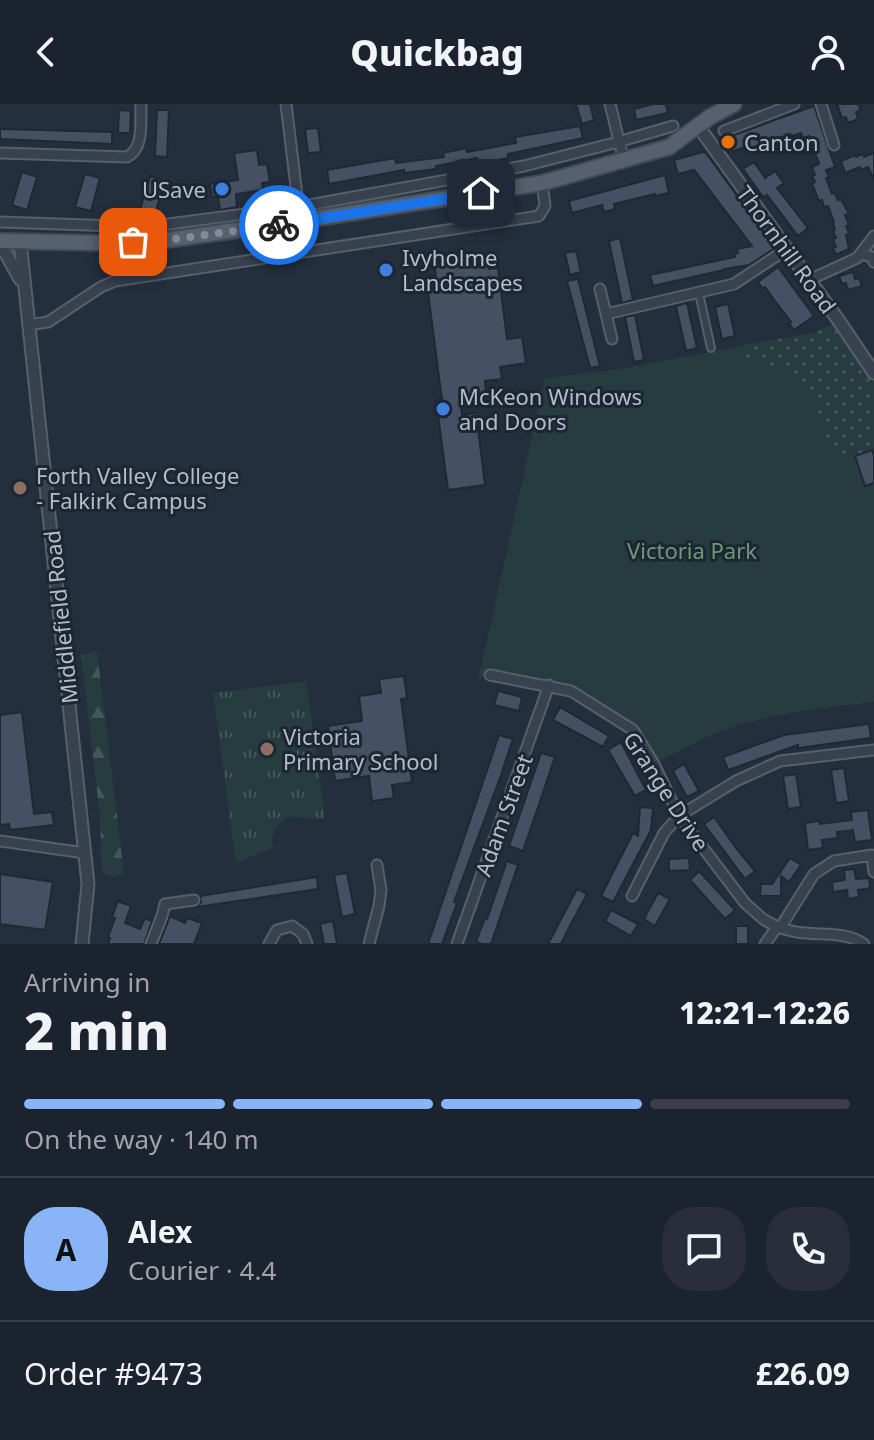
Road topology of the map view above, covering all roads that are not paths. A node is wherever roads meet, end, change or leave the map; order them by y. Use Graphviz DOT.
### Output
graph roads {
  1 [pos="141,104"];
  2 [pos="286,104"];
  3 [pos="610,104"];
  4 [pos="734,104"];
  5 [pos="794,104"];
  6 [pos="821,104"];
  7 [pos="673,126"];
  8 [pos="698,126"];
  9 [pos="724,131"];
  10 [pos="618,142"];
  11 [pos="834,145"];
  12 [pos="0,153"];
  13 [pos="624,161"];
  14 [pos="542,183"];
  15 [pos="299,214"];
  16 [pos="209,218"];
  17 [pos="0,222"];
  18 [pos="211,234"];
  19 [pos="874,236"];
  20 [pos="20,241"];
  21 [pos="0,244"];
  22 [pos="787,249"];
  23 [pos="860,254"];
  24 [pos="874,262"];
  25 [pos="809,280"];
  26 [pos="600,289"];
  27 [pos="25,291"];
  28 [pos="699,293"];
  29 [pos="606,314"];
  30 [pos="28,325"];
  31 [pos="612,339"];
  32 [pos="711,348"];
  33 [pos="874,373"];
  34 [pos="490,675"];
  35 [pos="549,685"];
  36 [pos="874,750"];
  37 [pos="679,816"];
  38 [pos="0,841"];
  39 [pos="85,853"];
  40 [pos="377,865"];
  41 [pos="874,872"];
  42 [pos="632,896"];
  43 [pos="194,900"];
  44 [pos="778,927"];
  45 [pos="82,944"];
  46 [pos="151,944"];
  47 [pos="269,944"];
  48 [pos="307,944"];
  49 [pos="369,944"];
  50 [pos="457,944"];
  51 [pos="765,944"];
  52 [pos="864,944"];
  1 -- 12 [label="street"];
  2 -- 15 [label="street"];
  3 -- 10 [label="street"];
  4 -- 8 [label="main road"];
  5 -- 9 [label="street"];
  6 -- 11 [label="street"];
  7 -- 10 [label="street"];
  8 -- 13 [label="main road"];
  8 -- 22 [label="street, Thornhill Road"];
  10 -- 13 [label="street"];
  10 -- 15 [label="street"];
  13 -- 14 [label="main road"];
  14 -- 15 [label="main road"];
  14 -- 30 [label="street"];
  15 -- 16 [label="street"];
  15 -- 18 [label="main road"];
  16 -- 17 [label="street"];
  16 -- 18 [label="street"];
  18 -- 20 [label="main road"];
  19 -- 23 [label="street"];
  20 -- 21 [label="main road"];
  20 -- 27 [label="street, Middlefield Road"];
  21 -- 27 [label="street"];
  22 -- 25 [label="street, Thornhill Road"];
  22 -- 28 [label="street"];
  23 -- 24 [label="street"];
  23 -- 25 [label="street"];
  25 -- 33 [label="street, Thornhill Road"];
  26 -- 29 [label="street"];
  27 -- 30 [label="street, Middlefield Road"];
  28 -- 29 [label="street"];
  28 -- 32 [label="street"];
  29 -- 31 [label="street"];
  30 -- 39 [label="street, Middlefield Road"];
  34 -- 35 [label="street, Grange Drive"];
  35 -- 37 [label="street, Grange Drive"];
  35 -- 50 [label="street, Adam Street"];
  36 -- 37 [label="street"];
  37 -- 42 [label="street"];
  37 -- 44 [label="street, Grange Drive"];
  38 -- 39 [label="street"];
  39 -- 45 [label="street, Middlefield Road"];
  40 -- 49 [label="street"];
  41 -- 44 [label="street"];
  43 -- 46 [label="street"];
  44 -- 51 [label="street"];
  44 -- 52 [label="street"];
  47 -- 48 [label="street"];
}
